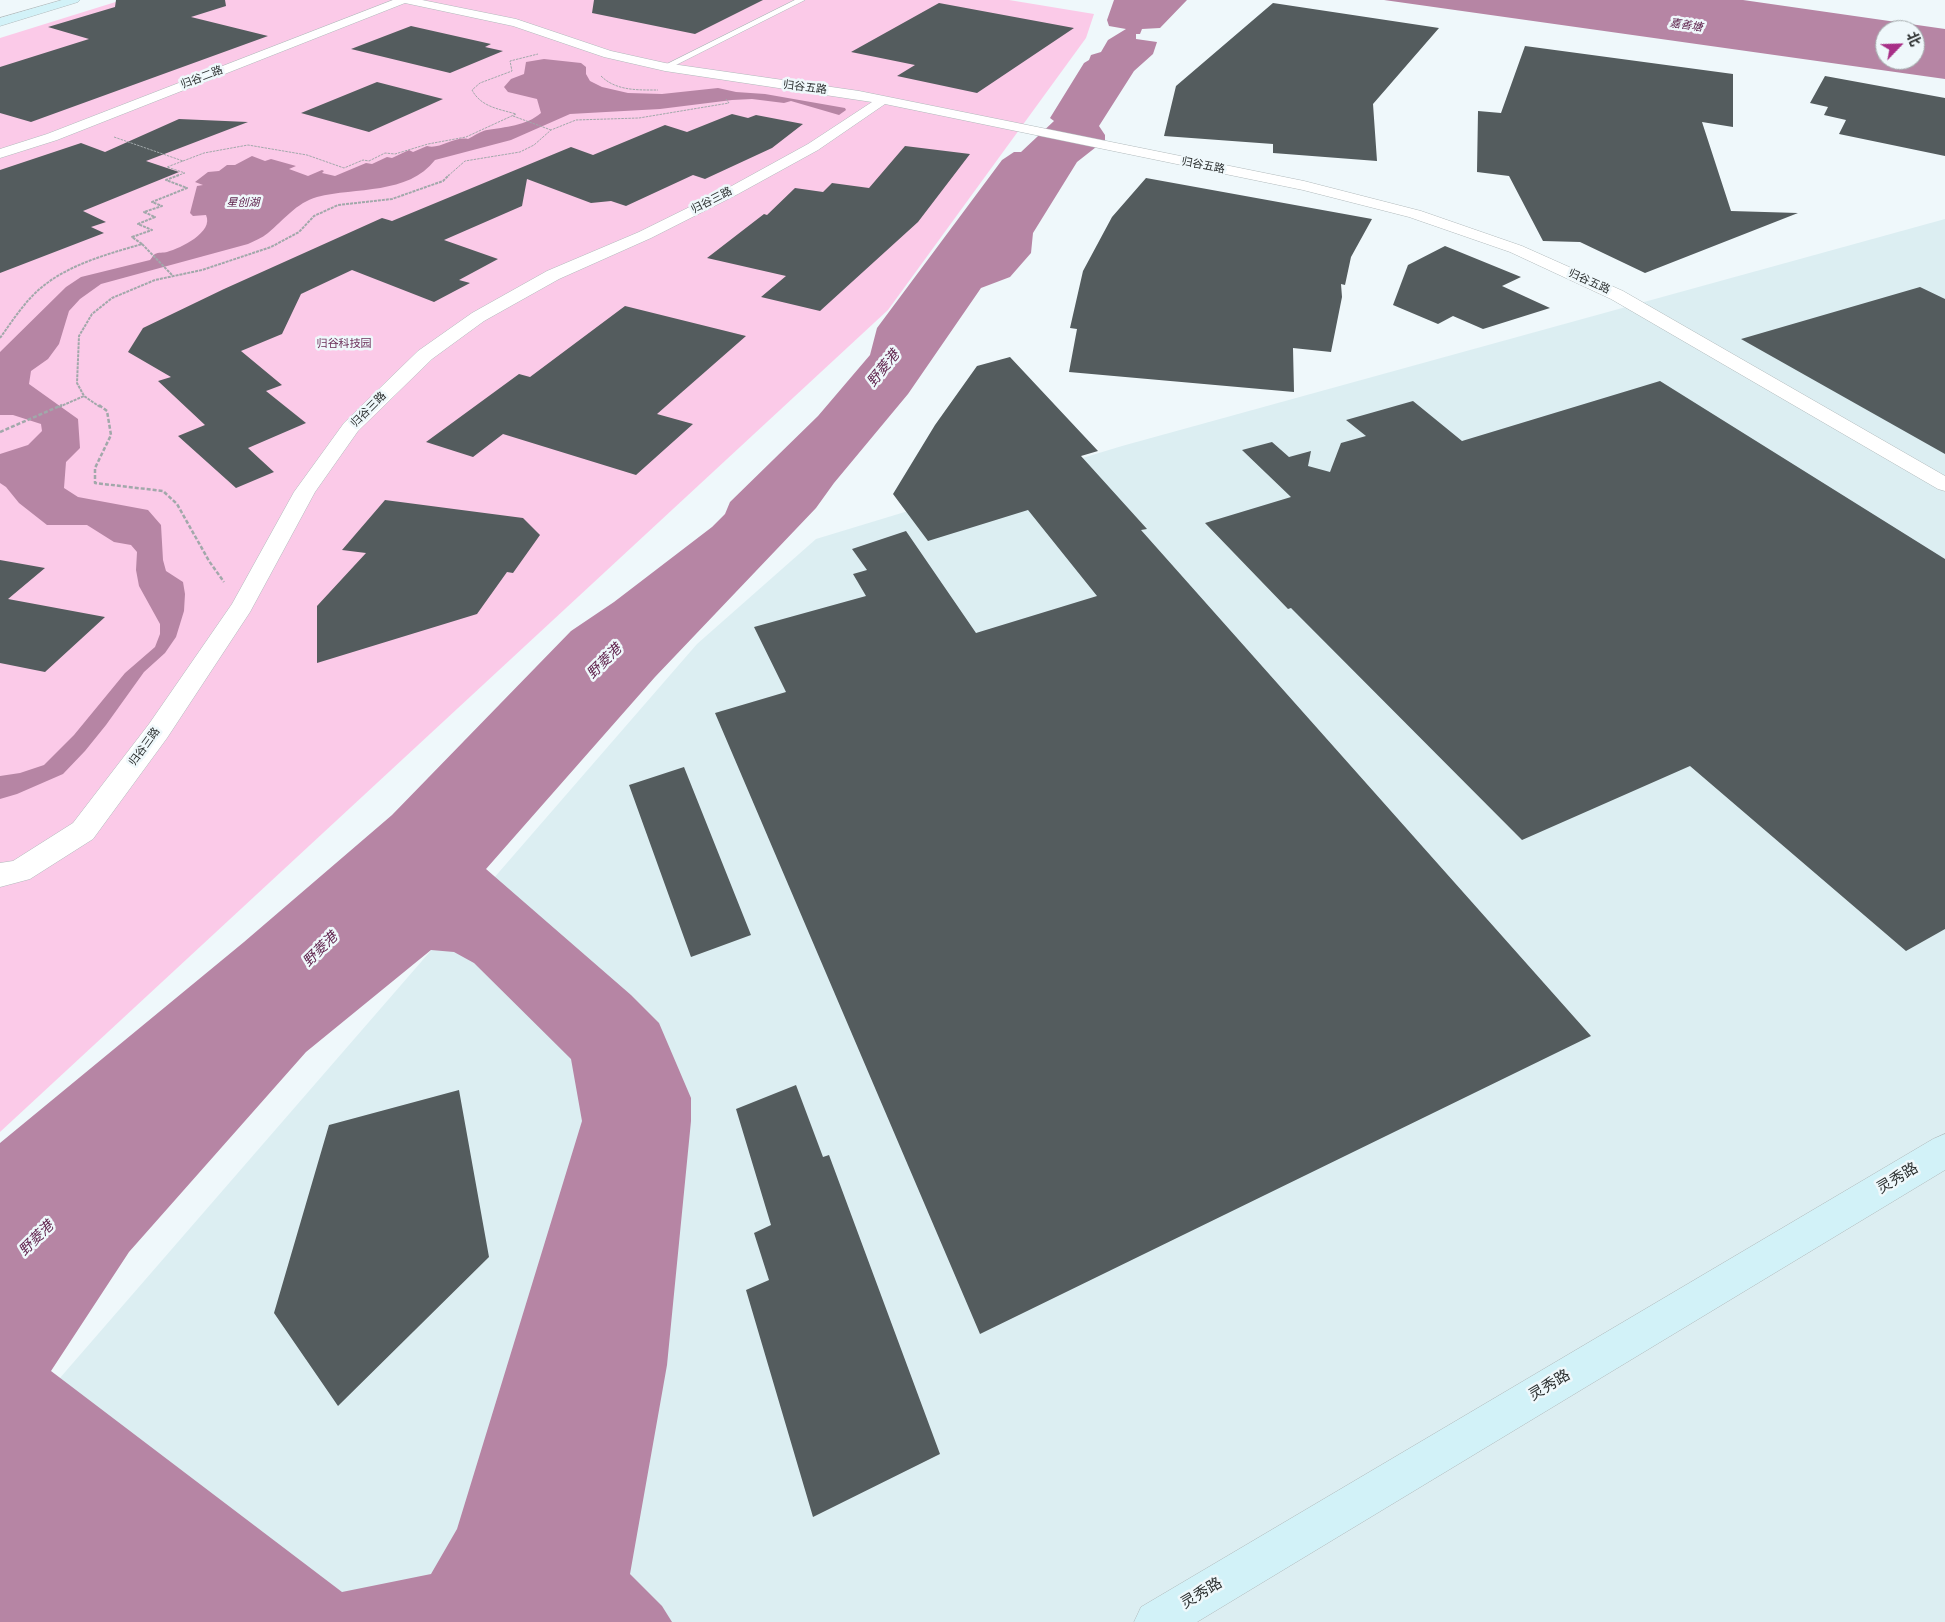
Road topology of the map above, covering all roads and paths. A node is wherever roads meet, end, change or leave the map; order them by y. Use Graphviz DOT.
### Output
graph roads {
  1 [pos="74,0"];
  2 [pos="405,0"];
  3 [pos="801,0"];
  4 [pos="0,22"];
  5 [pos="585,46"];
  6 [pos="665,67"];
  7 [pos="883,100"];
  8 [pos="729,103"];
  9 [pos="512,116"];
  10 [pos="81,126"];
  11 [pos="551,130"];
  12 [pos="0,154"];
  13 [pos="183,161"];
  14 [pos="142,244"];
  15 [pos="173,276"];
  16 [pos="0,338"];
  17 [pos="84,396"];
  18 [pos="0,432"];
  19 [pos="1945,485"];
  20 [pos="242,607"];
  21 [pos="0,876"];
  22 [pos="1945,1151"];
  23 [pos="1156,1622"];
  1 -- 4 [label="street"];
  2 -- 5 [label="street, 归谷五路"];
  2 -- 10 [label="street, 归谷二路"];
  3 -- 6 [label="lane"];
  5 -- 6 [label="street, 归谷五路"];
  5 -- 9 [label="path"];
  6 -- 7 [label="street, 归谷五路"];
  7 -- 19 [label="street, 归谷五路"];
  7 -- 20 [label="street, 归谷三路"];
  8 -- 11 [label="path"];
  9 -- 11 [label="path"];
  9 -- 13 [label="path"];
  10 -- 12 [label="street, 归谷二路"];
  10 -- 13 [label="path"];
  11 -- 15 [label="path"];
  13 -- 14 [label="path"];
  14 -- 15 [label="path"];
  14 -- 16 [label="path"];
  15 -- 17 [label="path"];
  17 -- 18 [label="path"];
  17 -- 20 [label="path"];
  20 -- 21 [label="street, 归谷三路"];
  22 -- 23 [label="street, 灵秀路"];
}
